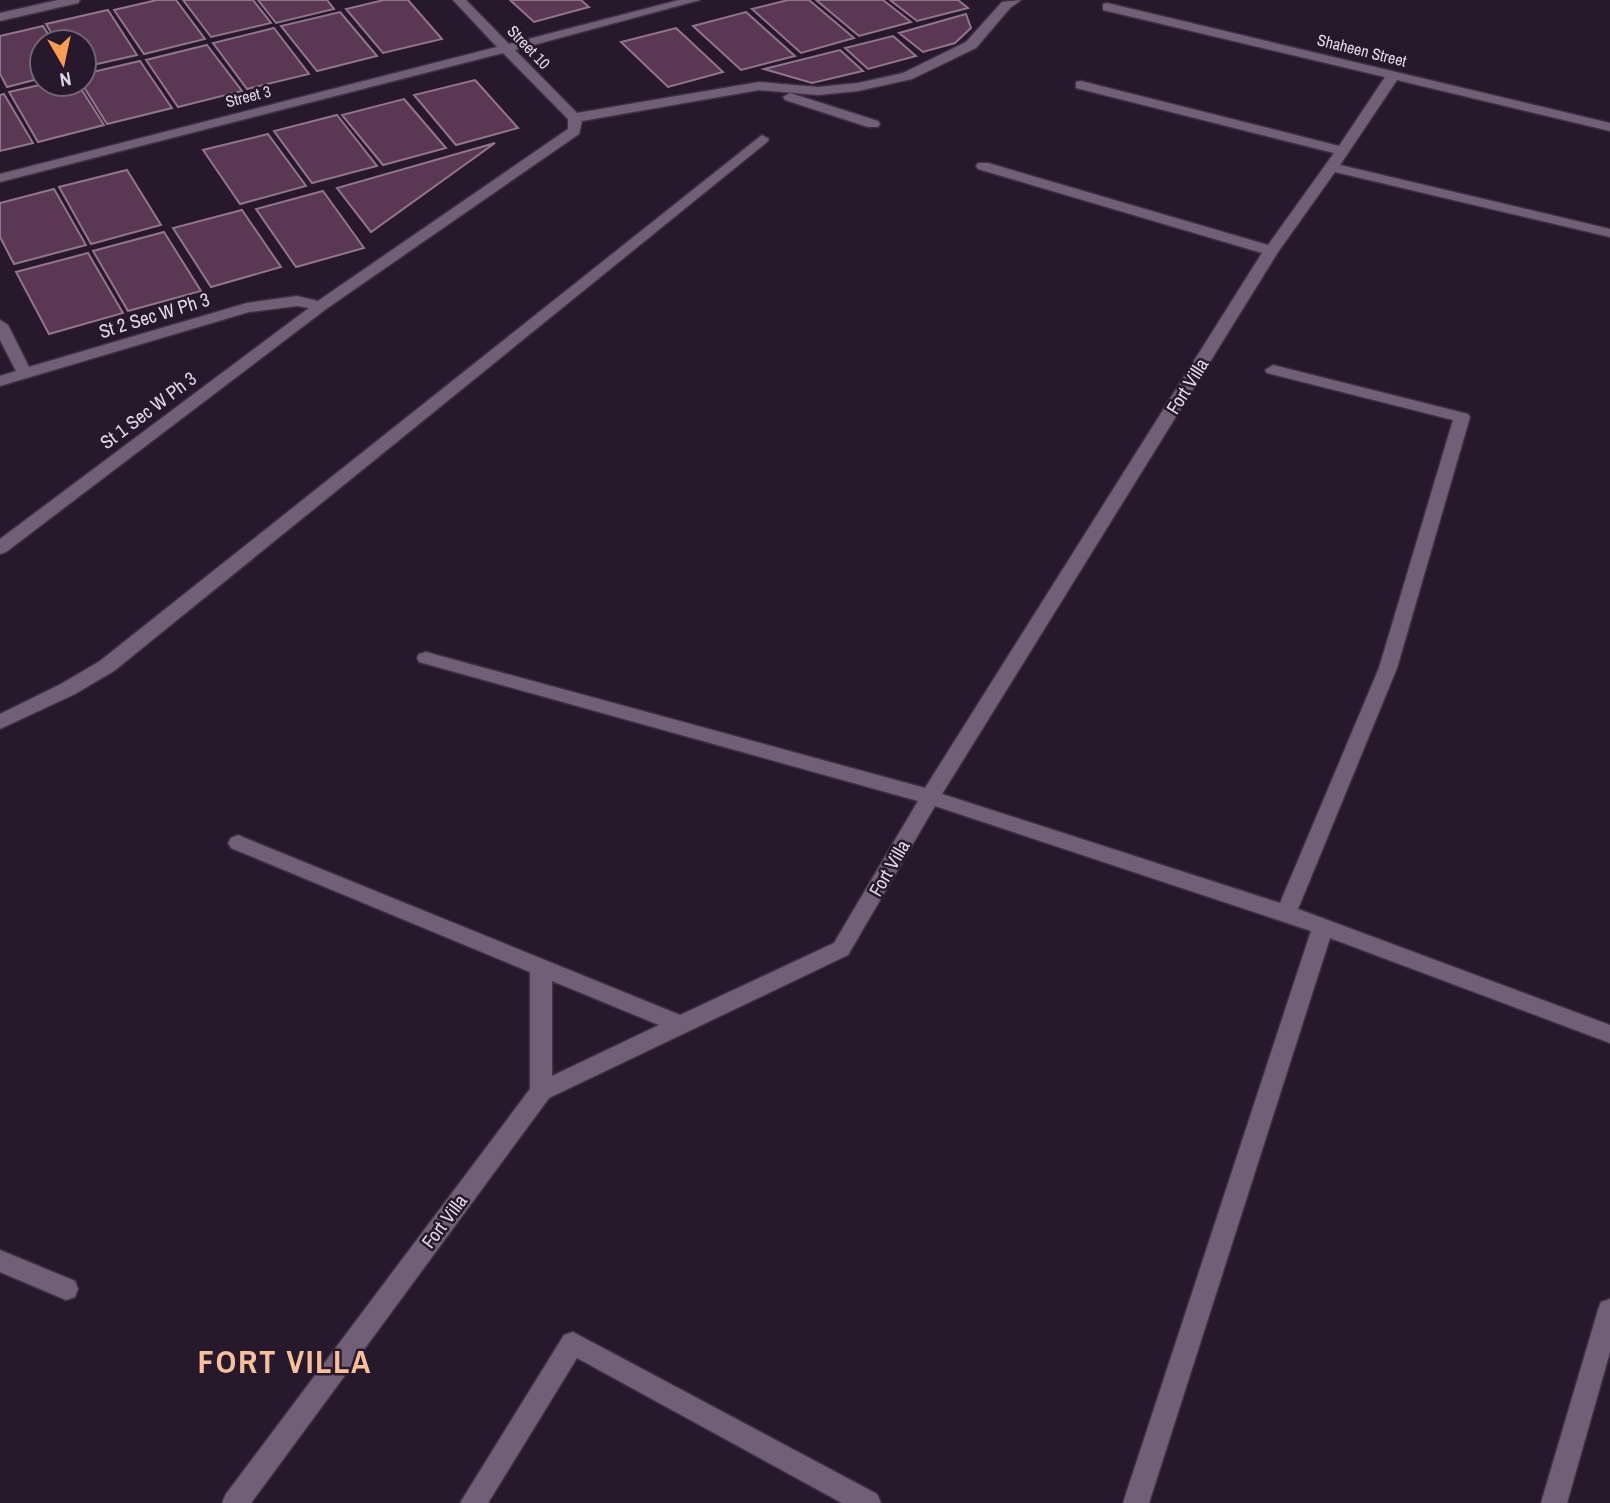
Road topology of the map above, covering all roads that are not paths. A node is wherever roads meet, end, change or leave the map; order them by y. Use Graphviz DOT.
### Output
graph roads {
  1 [pos="74,0"];
  2 [pos="459,0"];
  3 [pos="694,0"];
  4 [pos="1015,0"];
  5 [pos="1107,7"];
  6 [pos="0,17"];
  7 [pos="506,48"];
  8 [pos="1393,76"];
  9 [pos="1081,85"];
  10 [pos="759,86"];
  11 [pos="574,118"];
  12 [pos="873,124"];
  13 [pos="1610,127"];
  14 [pos="762,139"];
  15 [pos="1338,159"];
  16 [pos="983,166"];
  17 [pos="0,178"];
  18 [pos="1610,233"];
  19 [pos="1271,251"];
  20 [pos="321,306"];
  21 [pos="0,325"];
  22 [pos="1273,370"];
  23 [pos="25,374"];
  24 [pos="0,381"];
  25 [pos="0,548"];
  26 [pos="426,658"];
  27 [pos="0,722"];
  28 [pos="930,797"];
  29 [pos="238,843"];
  30 [pos="1286,913"];
  31 [pos="1323,927"];
  32 [pos="541,967"];
  33 [pos="681,1025"];
  34 [pos="1610,1034"];
  35 [pos="541,1091"];
  36 [pos="0,1261"];
  37 [pos="66,1289"];
  38 [pos="1610,1310"];
  39 [pos="234,1503"];
  40 [pos="473,1503"];
  41 [pos="868,1503"];
  42 [pos="1136,1503"];
  43 [pos="1554,1503"];
  1 -- 6 [label="street"];
  2 -- 7 [label="street, Street 10"];
  3 -- 7 [label="street, Street 3"];
  4 -- 10 [label="street"];
  5 -- 8 [label="street, Shaheen Street"];
  7 -- 11 [label="street, Street 10"];
  7 -- 17 [label="street, Street 3"];
  8 -- 13 [label="street, Shaheen Street"];
  8 -- 15 [label="street, Fort Villa"];
  9 -- 15 [label="street"];
  10 -- 11 [label="street"];
  10 -- 12 [label="street"];
  11 -- 20 [label="street, St 1 Sec W Ph 3"];
  14 -- 27 [label="street"];
  15 -- 18 [label="street"];
  15 -- 19 [label="street, Fort Villa"];
  16 -- 19 [label="street"];
  19 -- 28 [label="street, Fort Villa"];
  20 -- 23 [label="street, St 2 Sec W Ph 3"];
  20 -- 25 [label="street, St 1 Sec W Ph 3"];
  21 -- 23 [label="street"];
  22 -- 30 [label="street"];
  23 -- 24 [label="street, St 2 Sec W Ph 3"];
  26 -- 28 [label="street"];
  28 -- 30 [label="street"];
  28 -- 33 [label="street, Fort Villa"];
  29 -- 32 [label="street"];
  30 -- 31 [label="street"];
  31 -- 34 [label="street"];
  31 -- 42 [label="street"];
  32 -- 33 [label="street"];
  32 -- 35 [label="street"];
  33 -- 35 [label="street, Fort Villa"];
  35 -- 39 [label="street, Fort Villa"];
  36 -- 37 [label="street"];
  38 -- 43 [label="street"];
  40 -- 41 [label="street"];
}
